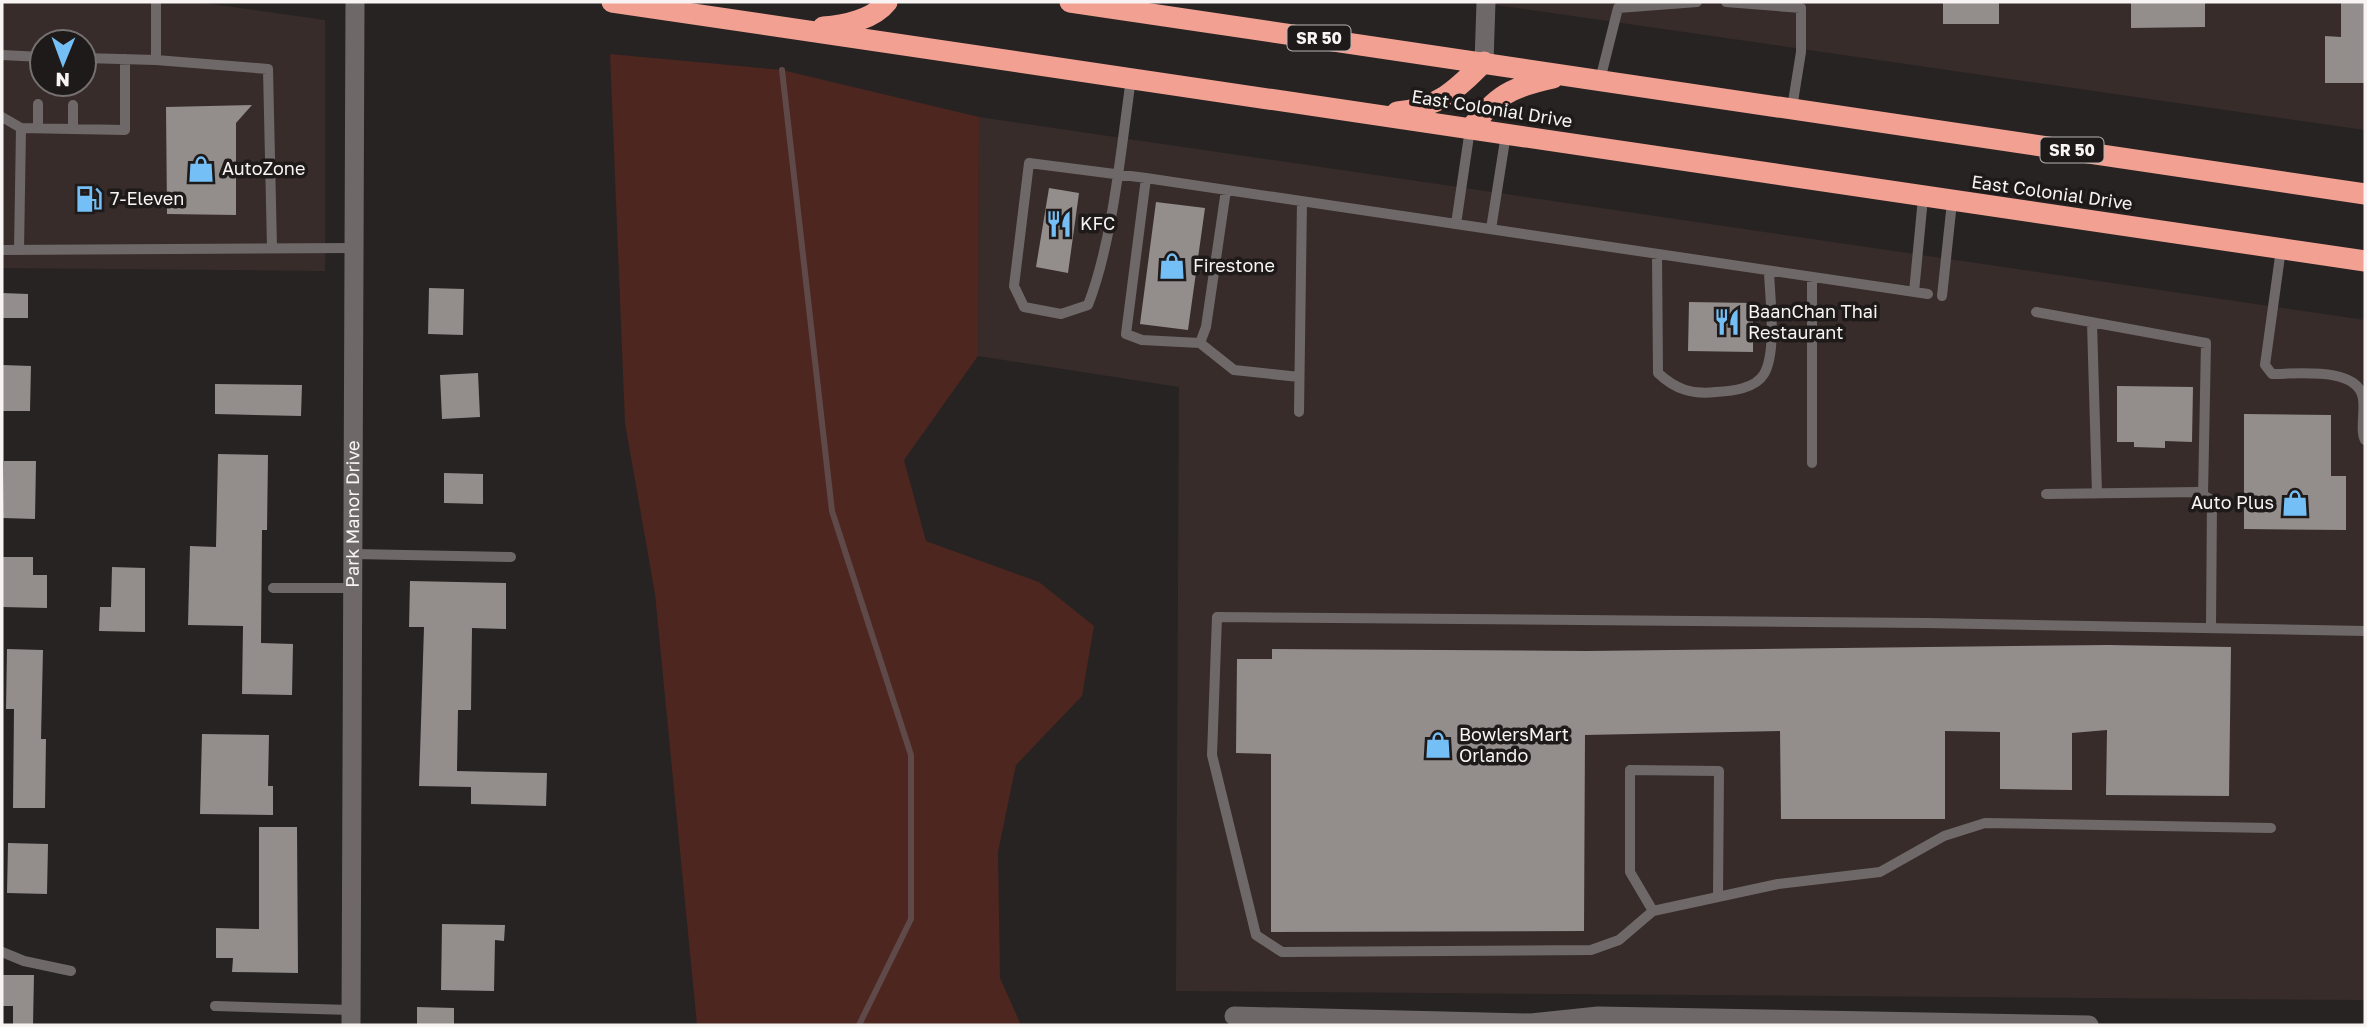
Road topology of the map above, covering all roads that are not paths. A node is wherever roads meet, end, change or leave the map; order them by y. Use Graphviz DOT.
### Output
graph roads {
  1 [pos="156,2"];
  2 [pos="355,2"];
  3 [pos="612,2"];
  4 [pos="887,2"];
  5 [pos="1070,2"];
  6 [pos="1486,2"];
  7 [pos="1697,2"];
  8 [pos="1726,2"];
  9 [pos="1801,5"];
  10 [pos="800,30"];
  11 [pos="2,55"];
  12 [pos="28,56"];
  13 [pos="98,58"];
  14 [pos="125,59"];
  15 [pos="156,61"];
  16 [pos="1484,62"];
  17 [pos="1568,75"];
  18 [pos="1131,79"];
  19 [pos="1600,80"];
  20 [pos="38,104"];
  21 [pos="73,105"];
  22 [pos="1792,108"];
  23 [pos="1374,114"];
  24 [pos="2,117"];
  25 [pos="20,128"];
  26 [pos="38,128"];
  27 [pos="73,129"];
  28 [pos="1470,129"];
  29 [pos="1506,134"];
  30 [pos="1116,173"];
  31 [pos="1146,178"];
  32 [pos="1226,190"];
  33 [pos="2365,194"];
  34 [pos="1923,198"];
  35 [pos="1302,201"];
  36 [pos="1952,202"];
  37 [pos="1456,224"];
  38 [pos="1491,229"];
  39 [pos="272,248"];
  40 [pos="354,248"];
  41 [pos="2281,249"];
  42 [pos="2,250"];
  43 [pos="19,250"];
  44 [pos="1657,255"];
  45 [pos="2365,261"];
  46 [pos="1769,272"];
  47 [pos="1812,279"];
  48 [pos="1914,292"];
  49 [pos="1928,294"];
  50 [pos="1942,296"];
  51 [pos="2036,312"];
  52 [pos="2092,323"];
  53 [pos="1200,343"];
  54 [pos="1300,377"];
  55 [pos="1299,412"];
  56 [pos="2365,440"];
  57 [pos="1812,463"];
  58 [pos="2097,493"];
  59 [pos="2046,494"];
  60 [pos="2203,495"];
  61 [pos="353,554"];
  62 [pos="511,557"];
  63 [pos="273,588"];
  64 [pos="353,588"];
  65 [pos="2211,628"];
  66 [pos="2365,631"];
  67 [pos="2271,828"];
  68 [pos="1718,897"];
  69 [pos="1653,911"];
  70 [pos="2,952"];
  71 [pos="71,971"];
  72 [pos="215,1006"];
  73 [pos="1234,1017"];
  74 [pos="351,1018"];
  75 [pos="1531,1024"];
  76 [pos="2089,1025"];
  1 -- 15 [label="lane"];
  2 -- 40 [label="street, Park Manor Drive"];
  3 -- 10 [label="highway, East Colonial Drive"];
  4 -- 10 [label="highway"];
  5 -- 16 [label="highway, SR 50"];
  6 -- 16 [label="street"];
  7 -- 19 [label="lane"];
  8 -- 9 [label="lane"];
  9 -- 22 [label="lane"];
  10 -- 18 [label="highway, East Colonial Drive"];
  11 -- 12 [label="lane"];
  13 -- 14 [label="lane"];
  14 -- 15 [label="lane"];
  14 -- 27 [label="lane"];
  15 -- 39 [label="lane"];
  16 -- 17 [label="highway, SR 50"];
  16 -- 23 [label="highway"];
  17 -- 19 [label="highway, SR 50"];
  17 -- 28 [label="highway"];
  18 -- 23 [label="highway, East Colonial Drive"];
  18 -- 30 [label="lane"];
  19 -- 22 [label="highway, SR 50"];
  20 -- 26 [label="lane"];
  21 -- 27 [label="lane"];
  22 -- 33 [label="highway, SR 50"];
  23 -- 28 [label="highway, East Colonial Drive"];
  24 -- 25 [label="lane"];
  25 -- 26 [label="lane"];
  25 -- 43 [label="lane"];
  26 -- 27 [label="lane"];
  28 -- 29 [label="highway, East Colonial Drive"];
  28 -- 37 [label="lane"];
  29 -- 34 [label="highway, East Colonial Drive"];
  29 -- 38 [label="lane"];
  30 -- 30 [label="lane"];
  30 -- 31 [label="lane"];
  31 -- 32 [label="lane"];
  31 -- 53 [label="lane"];
  32 -- 35 [label="lane"];
  32 -- 53 [label="lane"];
  34 -- 36 [label="highway, East Colonial Drive"];
  34 -- 48 [label="lane"];
  35 -- 37 [label="lane"];
  35 -- 54 [label="lane"];
  36 -- 41 [label="highway, East Colonial Drive"];
  36 -- 50 [label="lane"];
  37 -- 38 [label="lane"];
  38 -- 44 [label="lane"];
  39 -- 40 [label="lane"];
  39 -- 43 [label="lane"];
  40 -- 61 [label="street, Park Manor Drive"];
  41 -- 45 [label="highway, East Colonial Drive"];
  41 -- 56 [label="lane"];
  42 -- 43 [label="lane"];
  44 -- 46 [label="lane"];
  44 -- 46 [label="lane"];
  46 -- 47 [label="lane"];
  47 -- 48 [label="lane"];
  47 -- 57 [label="lane"];
  48 -- 49 [label="lane"];
  51 -- 52 [label="lane"];
  52 -- 58 [label="lane"];
  52 -- 60 [label="lane"];
  53 -- 54 [label="lane"];
  54 -- 55 [label="lane"];
  58 -- 59 [label="lane"];
  58 -- 60 [label="lane"];
  60 -- 65 [label="lane"];
  61 -- 62 [label="lane"];
  61 -- 64 [label="street, Park Manor Drive"];
  63 -- 64 [label="lane"];
  64 -- 74 [label="street, Park Manor Drive"];
  65 -- 66 [label="lane"];
  65 -- 69 [label="lane"];
  67 -- 68 [label="lane"];
  68 -- 69 [label="lane"];
  68 -- 69 [label="lane"];
  70 -- 71 [label="lane"];
  72 -- 74 [label="lane"];
  73 -- 75 [label="street"];
  75 -- 76 [label="street"];
}
